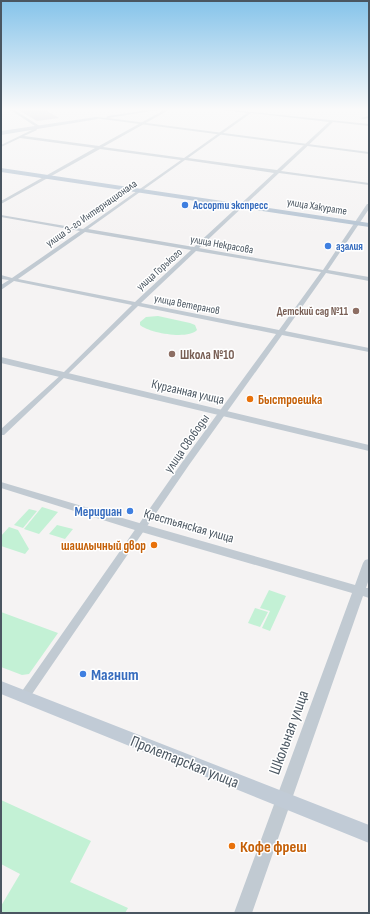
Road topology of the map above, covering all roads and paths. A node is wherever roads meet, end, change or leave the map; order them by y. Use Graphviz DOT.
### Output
graph roads {
  1 [pos="92,152"];
  2 [pos="127,152"];
  3 [pos="195,152"];
  4 [pos="300,152"];
  5 [pos="184,159"];
  6 [pos="1,170"];
  7 [pos="278,171"];
  8 [pos="47,176"];
  9 [pos="369,184"];
  10 [pos="142,190"];
  11 [pos="1,203"];
  12 [pos="369,205"];
  13 [pos="243,206"];
  14 [pos="1,216"];
  15 [pos="358,223"];
  16 [pos="369,225"];
  17 [pos="83,230"];
  18 [pos="196,249"];
  19 [pos="325,270"];
  20 [pos="1,277"];
  21 [pos="13,279"];
  22 [pos="369,279"];
  23 [pos="1,288"];
  24 [pos="136,304"];
  25 [pos="281,332"];
  26 [pos="369,350"];
  27 [pos="1,360"];
  28 [pos="65,374"];
  29 [pos="223,412"];
  30 [pos="1,433"];
  31 [pos="369,448"];
  32 [pos="1,484"];
  33 [pos="142,528"];
  34 [pos="369,563"];
  35 [pos="364,591"];
  36 [pos="1,687"];
  37 [pos="24,697"];
  38 [pos="282,801"];
  39 [pos="369,834"];
  40 [pos="243,913"];
  1 -- 8 [label="street"];
  2 -- 5 [label="street"];
  3 -- 5 [label="street, улица 3-го Интернационала"];
  4 -- 7 [label="street, улица Горького"];
  5 -- 7 [label="street"];
  5 -- 10 [label="street, улица 3-го Интернационала"];
  6 -- 8 [label="main road, улица Хакурате"];
  7 -- 9 [label="street"];
  7 -- 13 [label="street, улица Горького"];
  8 -- 10 [label="main road, улица Хакурате"];
  8 -- 11 [label="street"];
  10 -- 13 [label="main road, улица Хакурате"];
  10 -- 17 [label="street, улица 3-го Интернационала"];
  12 -- 15 [label="street, улица Свободы"];
  13 -- 15 [label="main road, улица Хакурате"];
  13 -- 18 [label="street, улица Горького"];
  14 -- 17 [label="street, улица Некрасова"];
  15 -- 16 [label="main road, улица Хакурате"];
  15 -- 19 [label="street, улица Свободы"];
  17 -- 18 [label="street, улица Некрасова"];
  17 -- 21 [label="street, улица 3-го Интернационала"];
  18 -- 19 [label="street, улица Некрасова"];
  18 -- 24 [label="street, улица Горького"];
  19 -- 22 [label="street, улица Некрасова"];
  19 -- 25 [label="street, улица Свободы"];
  20 -- 21 [label="street, улица Ветеранов"];
  21 -- 23 [label="street, улица 3-го Интернационала"];
  21 -- 24 [label="street, улица Ветеранов"];
  24 -- 25 [label="street, улица Ветеранов"];
  24 -- 28 [label="street, улица Горького"];
  25 -- 26 [label="street, улица Ветеранов"];
  25 -- 29 [label="street, улица Свободы"];
  27 -- 28 [label="street, Курганная улица"];
  28 -- 29 [label="street, Курганная улица"];
  28 -- 30 [label="street, улица Горького"];
  29 -- 31 [label="street, Курганная улица"];
  29 -- 33 [label="street, улица Свободы"];
  32 -- 33 [label="street, Крестьянская улица"];
  33 -- 35 [label="street, Крестьянская улица"];
  33 -- 37 [label="street, улица Свободы"];
  34 -- 35 [label="street, Школьная улица"];
  35 -- 38 [label="street, Школьная улица"];
  36 -- 37 [label="main road, Пролетарская улица"];
  37 -- 38 [label="main road, Пролетарская улица"];
  38 -- 39 [label="main road, Пролетарская улица"];
  38 -- 40 [label="street, Школьная улица"];
}
